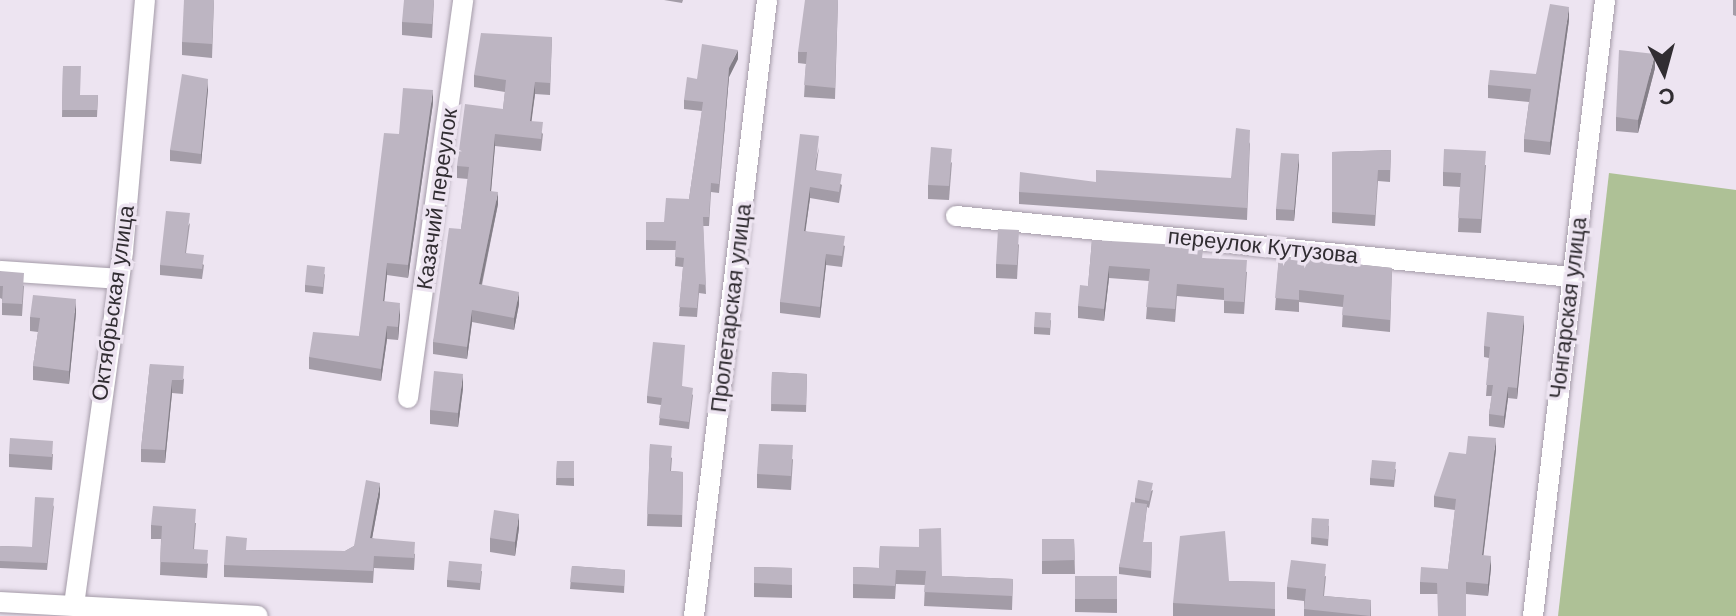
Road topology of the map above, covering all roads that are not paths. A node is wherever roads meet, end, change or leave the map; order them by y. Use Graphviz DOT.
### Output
graph roads {
  1 [pos="145,0"];
  2 [pos="463,0"];
  3 [pos="767,0"];
  4 [pos="1605,0"];
  5 [pos="956,216"];
  6 [pos="0,271"];
  7 [pos="1571,277"];
  8 [pos="119,279"];
  9 [pos="408,398"];
  10 [pos="0,602"];
  11 [pos="74,605"];
  12 [pos="258,616"];
  13 [pos="694,616"];
  14 [pos="1533,616"];
  1 -- 8 [label="street, Октябрьская улица"];
  2 -- 9 [label="street, Казачий переулок"];
  3 -- 13 [label="street, Пролетарская улица"];
  4 -- 7 [label="street, Чонгарская улица"];
  5 -- 7 [label="street, переулок Кутузова"];
  6 -- 8 [label="street"];
  7 -- 14 [label="street, Чонгарская улица"];
  8 -- 11 [label="street, Октябрьская улица"];
  10 -- 11 [label="street"];
  11 -- 12 [label="street"];
}
